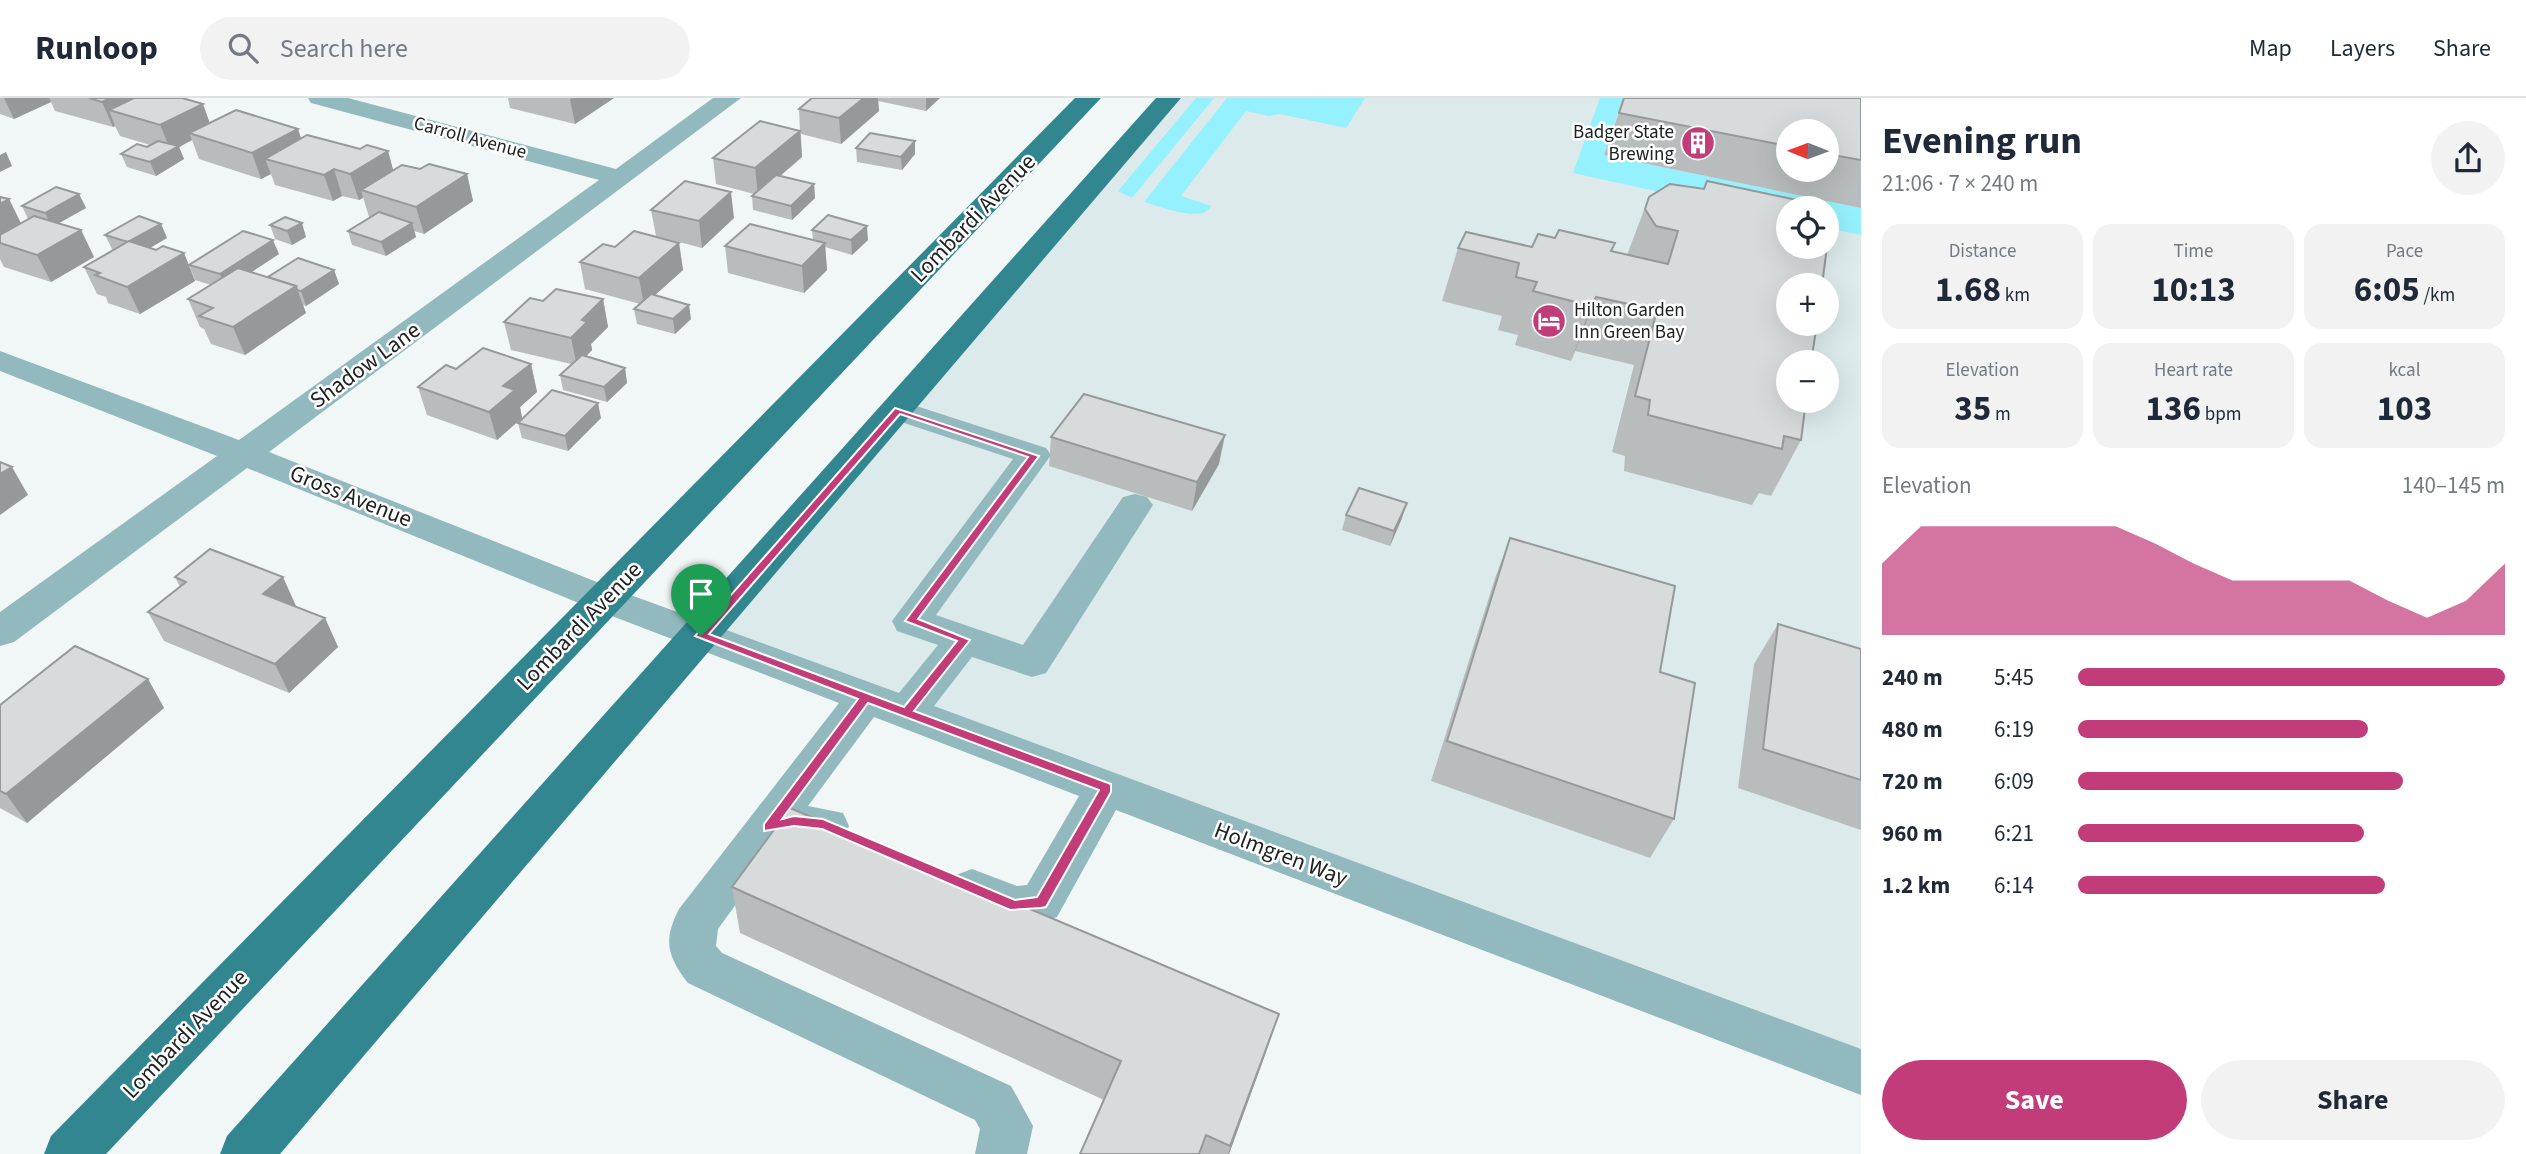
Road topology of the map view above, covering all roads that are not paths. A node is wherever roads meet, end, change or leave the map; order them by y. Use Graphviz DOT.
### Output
graph roads {
  1 [pos="320,98"];
  2 [pos="729,98"];
  3 [pos="1089,98"];
  4 [pos="1169,98"];
  5 [pos="621,178"];
  6 [pos="0,360"];
  7 [pos="898,410"];
  8 [pos="244,454"];
  9 [pos="1135,505"];
  10 [pos="604,600"];
  11 [pos="0,632"];
  12 [pos="701,636"];
  13 [pos="964,640"];
  14 [pos="866,698"];
  15 [pos="906,713"];
  16 [pos="1106,788"];
  17 [pos="768,827"];
  18 [pos="862,841"];
  19 [pos="938,873"];
  20 [pos="1861,1072"];
  21 [pos="69,1154"];
  22 [pos="246,1154"];
  23 [pos="1001,1154"];
  1 -- 5 [label="street, Carroll Avenue"];
  2 -- 5 [label="street, Shadow Lane"];
  3 -- 10 [label="main road, Lombardi Avenue"];
  4 -- 7 [label="main road"];
  5 -- 8 [label="street, Shadow Lane"];
  6 -- 8 [label="street, Gross Avenue"];
  7 -- 12 [label="main road"];
  7 -- 13 [label="street"];
  8 -- 10 [label="street, Gross Avenue"];
  8 -- 11 [label="street, Shadow Lane"];
  9 -- 13 [label="street"];
  10 -- 12 [label="street, Gross Avenue"];
  10 -- 21 [label="main road, Lombardi Avenue"];
  12 -- 14 [label="street, Holmgren Way"];
  12 -- 22 [label="main road"];
  13 -- 15 [label="street"];
  14 -- 15 [label="street, Holmgren Way"];
  14 -- 17 [label="street"];
  15 -- 16 [label="street, Holmgren Way"];
  16 -- 19 [label="street"];
  16 -- 20 [label="street, Holmgren Way"];
  17 -- 18 [label="street"];
  17 -- 23 [label="street"];
}
